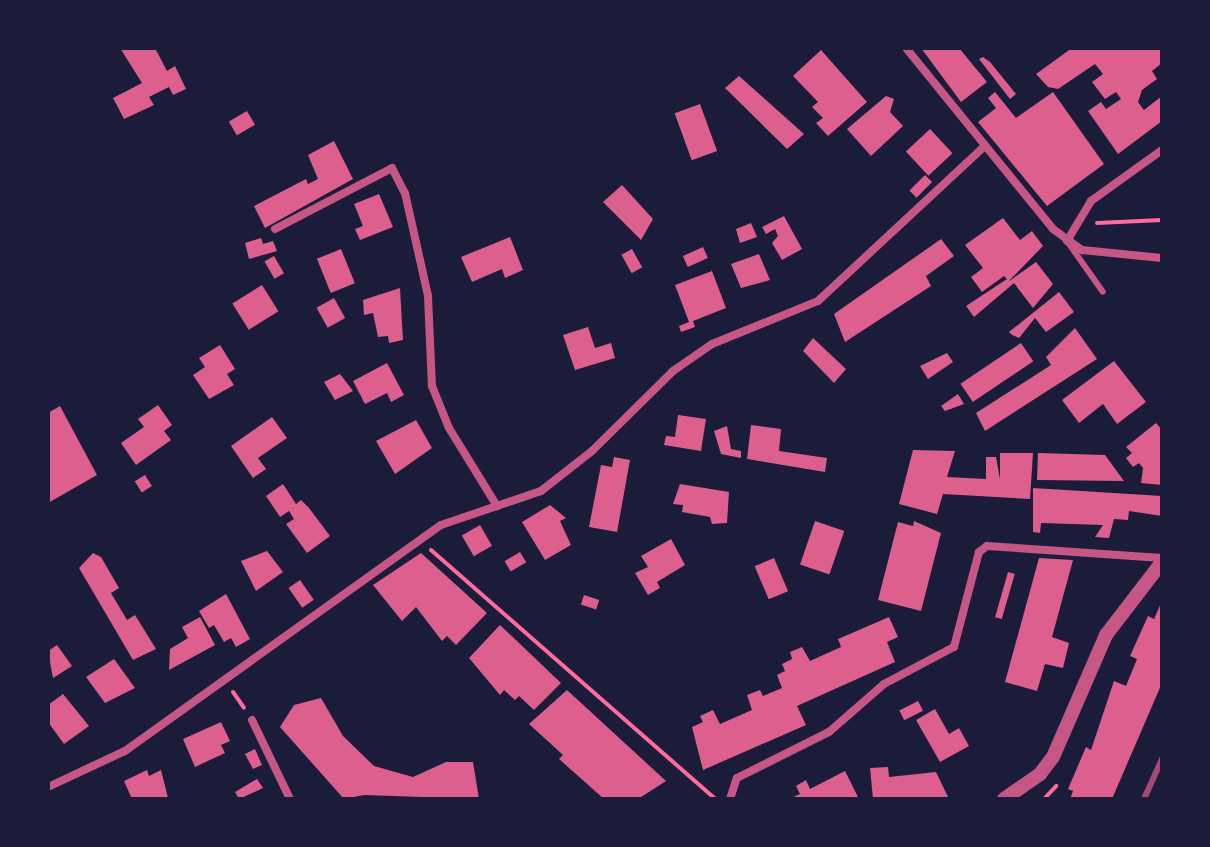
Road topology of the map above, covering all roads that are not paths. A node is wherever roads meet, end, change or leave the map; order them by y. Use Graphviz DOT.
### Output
graph roads {
  1 [pos="906,48"];
  2 [pos="984,147"];
  3 [pos="1162,150"];
  4 [pos="275,229"];
  5 [pos="1067,241"];
  6 [pos="1162,258"];
  7 [pos="1103,292"];
  8 [pos="497,506"];
  9 [pos="1162,560"];
  10 [pos="252,720"];
  11 [pos="48,787"];
  12 [pos="290,799"];
  13 [pos="730,799"];
  14 [pos="1004,799"];
  1 -- 2 [label="street"];
  2 -- 5 [label="street"];
  2 -- 8 [label="street"];
  3 -- 5 [label="street"];
  4 -- 8 [label="street"];
  5 -- 6 [label="street"];
  5 -- 7 [label="lane"];
  8 -- 11 [label="street"];
  9 -- 13 [label="street"];
  9 -- 14 [label="street"];
  10 -- 12 [label="street"];
}
